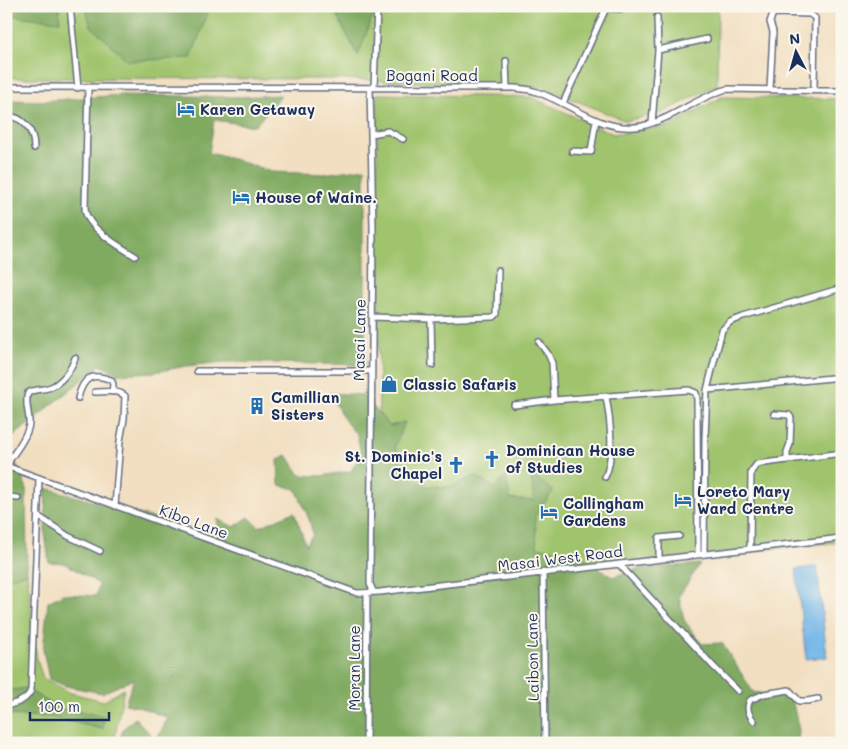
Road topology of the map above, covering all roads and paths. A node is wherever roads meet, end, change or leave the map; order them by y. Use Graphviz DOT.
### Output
graph roads {
  1 [pos="70,6"];
  2 [pos="377,6"];
  3 [pos="637,6"];
  4 [pos="607,7"];
  5 [pos="657,17"];
  6 [pos="707,39"];
  7 [pos="658,50"];
  8 [pos="506,61"];
  9 [pos="6,87"];
  10 [pos="78,88"];
  11 [pos="88,88"];
  12 [pos="372,88"];
  13 [pos="507,88"];
  14 [pos="770,89"];
  15 [pos="814,90"];
  16 [pos="842,91"];
  17 [pos="563,103"];
  18 [pos="6,116"];
  19 [pos="596,120"];
  20 [pos="652,123"];
  21 [pos="371,134"];
  22 [pos="403,139"];
  23 [pos="34,148"];
  24 [pos="572,151"];
  25 [pos="135,256"];
  26 [pos="498,270"];
  27 [pos="842,288"];
  28 [pos="372,317"];
  29 [pos="431,319"];
  30 [pos="539,342"];
  31 [pos="76,358"];
  32 [pos="432,365"];
  33 [pos="197,371"];
  34 [pos="371,371"];
  35 [pos="842,377"];
  36 [pos="707,390"];
  37 [pos="95,392"];
  38 [pos="112,392"];
  39 [pos="606,397"];
  40 [pos="78,398"];
  41 [pos="554,400"];
  42 [pos="514,405"];
  43 [pos="774,414"];
  44 [pos="842,453"];
  45 [pos="788,460"];
  46 [pos="6,466"];
  47 [pos="605,477"];
  48 [pos="39,478"];
  49 [pos="6,497"];
  50 [pos="18,498"];
  51 [pos="115,506"];
  52 [pos="38,516"];
  53 [pos="678,536"];
  54 [pos="842,538"];
  55 [pos="750,549"];
  56 [pos="100,551"];
  57 [pos="704,553"];
  58 [pos="698,554"];
  59 [pos="659,558"];
  60 [pos="619,564"];
  61 [pos="543,572"];
  62 [pos="373,591"];
  63 [pos="367,593"];
  64 [pos="738,691"];
  65 [pos="818,698"];
  66 [pos="6,706"];
  67 [pos="754,721"];
  68 [pos="366,743"];
  69 [pos="545,743"];
  1 -- 10 [label="street"];
  2 -- 12 [label="street, Masai Lane"];
  3 -- 4 [label="street"];
  4 -- 17 [label="street"];
  5 -- 7 [label="street"];
  6 -- 7 [label="street"];
  7 -- 20 [label="street"];
  8 -- 13 [label="street"];
  9 -- 10 [label="street, Bogani Road"];
  10 -- 11 [label="street, Bogani Road"];
  11 -- 12 [label="street, Bogani Road"];
  11 -- 25 [label="street"];
  12 -- 13 [label="street, Bogani Road"];
  12 -- 21 [label="street, Masai Lane"];
  13 -- 17 [label="street, Bogani Road"];
  14 -- 15 [label="street, Bogani Road"];
  14 -- 15 [label="street"];
  14 -- 20 [label="street, Bogani Road"];
  15 -- 16 [label="street, Bogani Road"];
  17 -- 19 [label="street, Bogani Road"];
  18 -- 23 [label="street"];
  19 -- 20 [label="street, Bogani Road"];
  19 -- 24 [label="street"];
  21 -- 22 [label="street"];
  21 -- 28 [label="street, Masai Lane"];
  26 -- 29 [label="street"];
  27 -- 36 [label="street"];
  28 -- 29 [label="street"];
  28 -- 34 [label="street, Masai Lane"];
  29 -- 32 [label="street"];
  30 -- 41 [label="street"];
  31 -- 46 [label="street"];
  33 -- 34 [label="street"];
  34 -- 62 [label="street, Masai Lane"];
  35 -- 36 [label="street"];
  36 -- 57 [label="street"];
  37 -- 38 [label="street"];
  38 -- 40 [label="street"];
  38 -- 51 [label="street"];
  39 -- 41 [label="street"];
  39 -- 47 [label="street"];
  39 -- 58 [label="street"];
  41 -- 42 [label="street"];
  43 -- 45 [label="street"];
  44 -- 45 [label="street"];
  45 -- 55 [label="street"];
  46 -- 48 [label="street, Kibo Lane"];
  48 -- 51 [label="street, Kibo Lane"];
  48 -- 52 [label="street"];
  49 -- 50 [label="street"];
  51 -- 63 [label="street, Kibo Lane"];
  52 -- 56 [label="street"];
  52 -- 66 [label="street"];
  53 -- 59 [label="street"];
  54 -- 55 [label="street, Masai West Road"];
  55 -- 57 [label="street, Masai West Road"];
  57 -- 58 [label="street, Masai West Road"];
  58 -- 59 [label="street, Masai West Road"];
  59 -- 60 [label="street, Masai West Road"];
  60 -- 61 [label="street, Masai West Road"];
  60 -- 64 [label="street"];
  61 -- 62 [label="street, Masai West Road"];
  61 -- 69 [label="street, Laibon Lane"];
  62 -- 63 [label="street, Kibo Lane"];
  63 -- 68 [label="street, Moran Lane"];
  65 -- 67 [label="street"];
}
